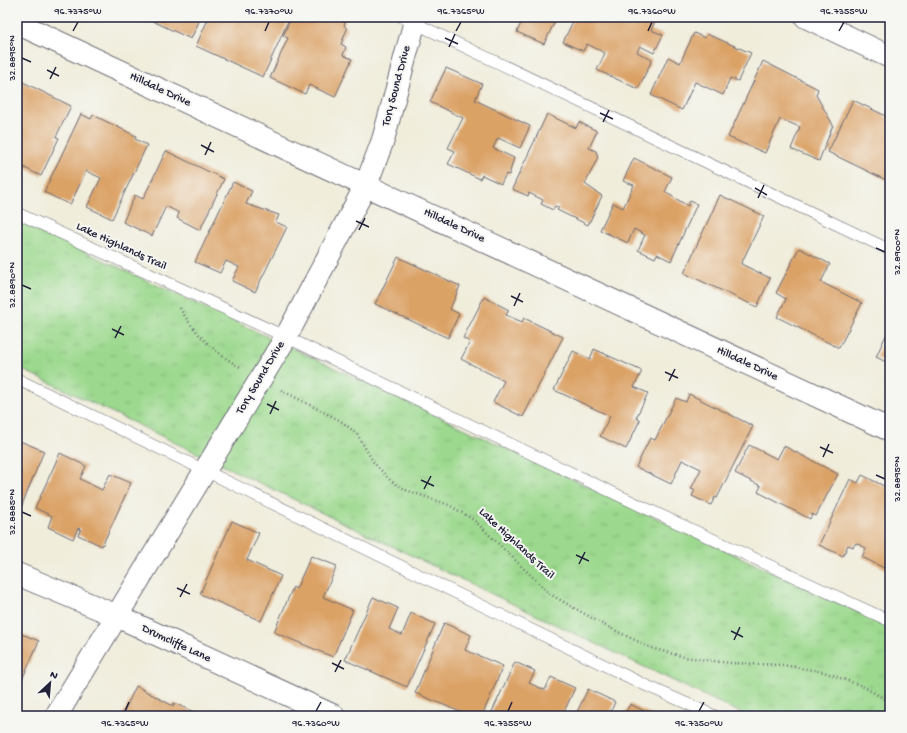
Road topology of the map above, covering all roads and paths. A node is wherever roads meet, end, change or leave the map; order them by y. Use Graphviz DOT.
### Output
graph roads {
  1 [pos="806,17"];
  2 [pos="411,19"];
  3 [pos="17,23"];
  4 [pos="890,57"];
  5 [pos="366,186"];
  6 [pos="17,213"];
  7 [pos="890,250"];
  8 [pos="169,284"];
  9 [pos="286,337"];
  10 [pos="17,379"];
  11 [pos="260,379"];
  12 [pos="890,430"];
  13 [pos="205,471"];
  14 [pos="17,574"];
  15 [pos="117,616"];
  16 [pos="890,621"];
  17 [pos="890,702"];
  18 [pos="56,716"];
  19 [pos="334,716"];
  20 [pos="715,716"];
  1 -- 4 [label="street"];
  2 -- 5 [label="street, Tory Sound Drive"];
  2 -- 7 [label="lane"];
  3 -- 5 [label="street, Hilldale Drive"];
  5 -- 9 [label="street, Tory Sound Drive"];
  5 -- 12 [label="street, Hilldale Drive"];
  6 -- 8 [label="lane, Lake Highlands Trail"];
  8 -- 9 [label="lane"];
  8 -- 11 [label="path, Lake Highlands Trail"];
  9 -- 11 [label="street, Tory Sound Drive"];
  9 -- 16 [label="lane"];
  10 -- 13 [label="lane"];
  11 -- 13 [label="street, Tory Sound Drive"];
  11 -- 17 [label="path, Lake Highlands Trail"];
  13 -- 15 [label="street, Tory Sound Drive"];
  13 -- 20 [label="lane"];
  14 -- 15 [label="street, Drumcliffe Lane"];
  15 -- 18 [label="street, Tory Sound Drive"];
  15 -- 19 [label="street, Drumcliffe Lane"];
}
